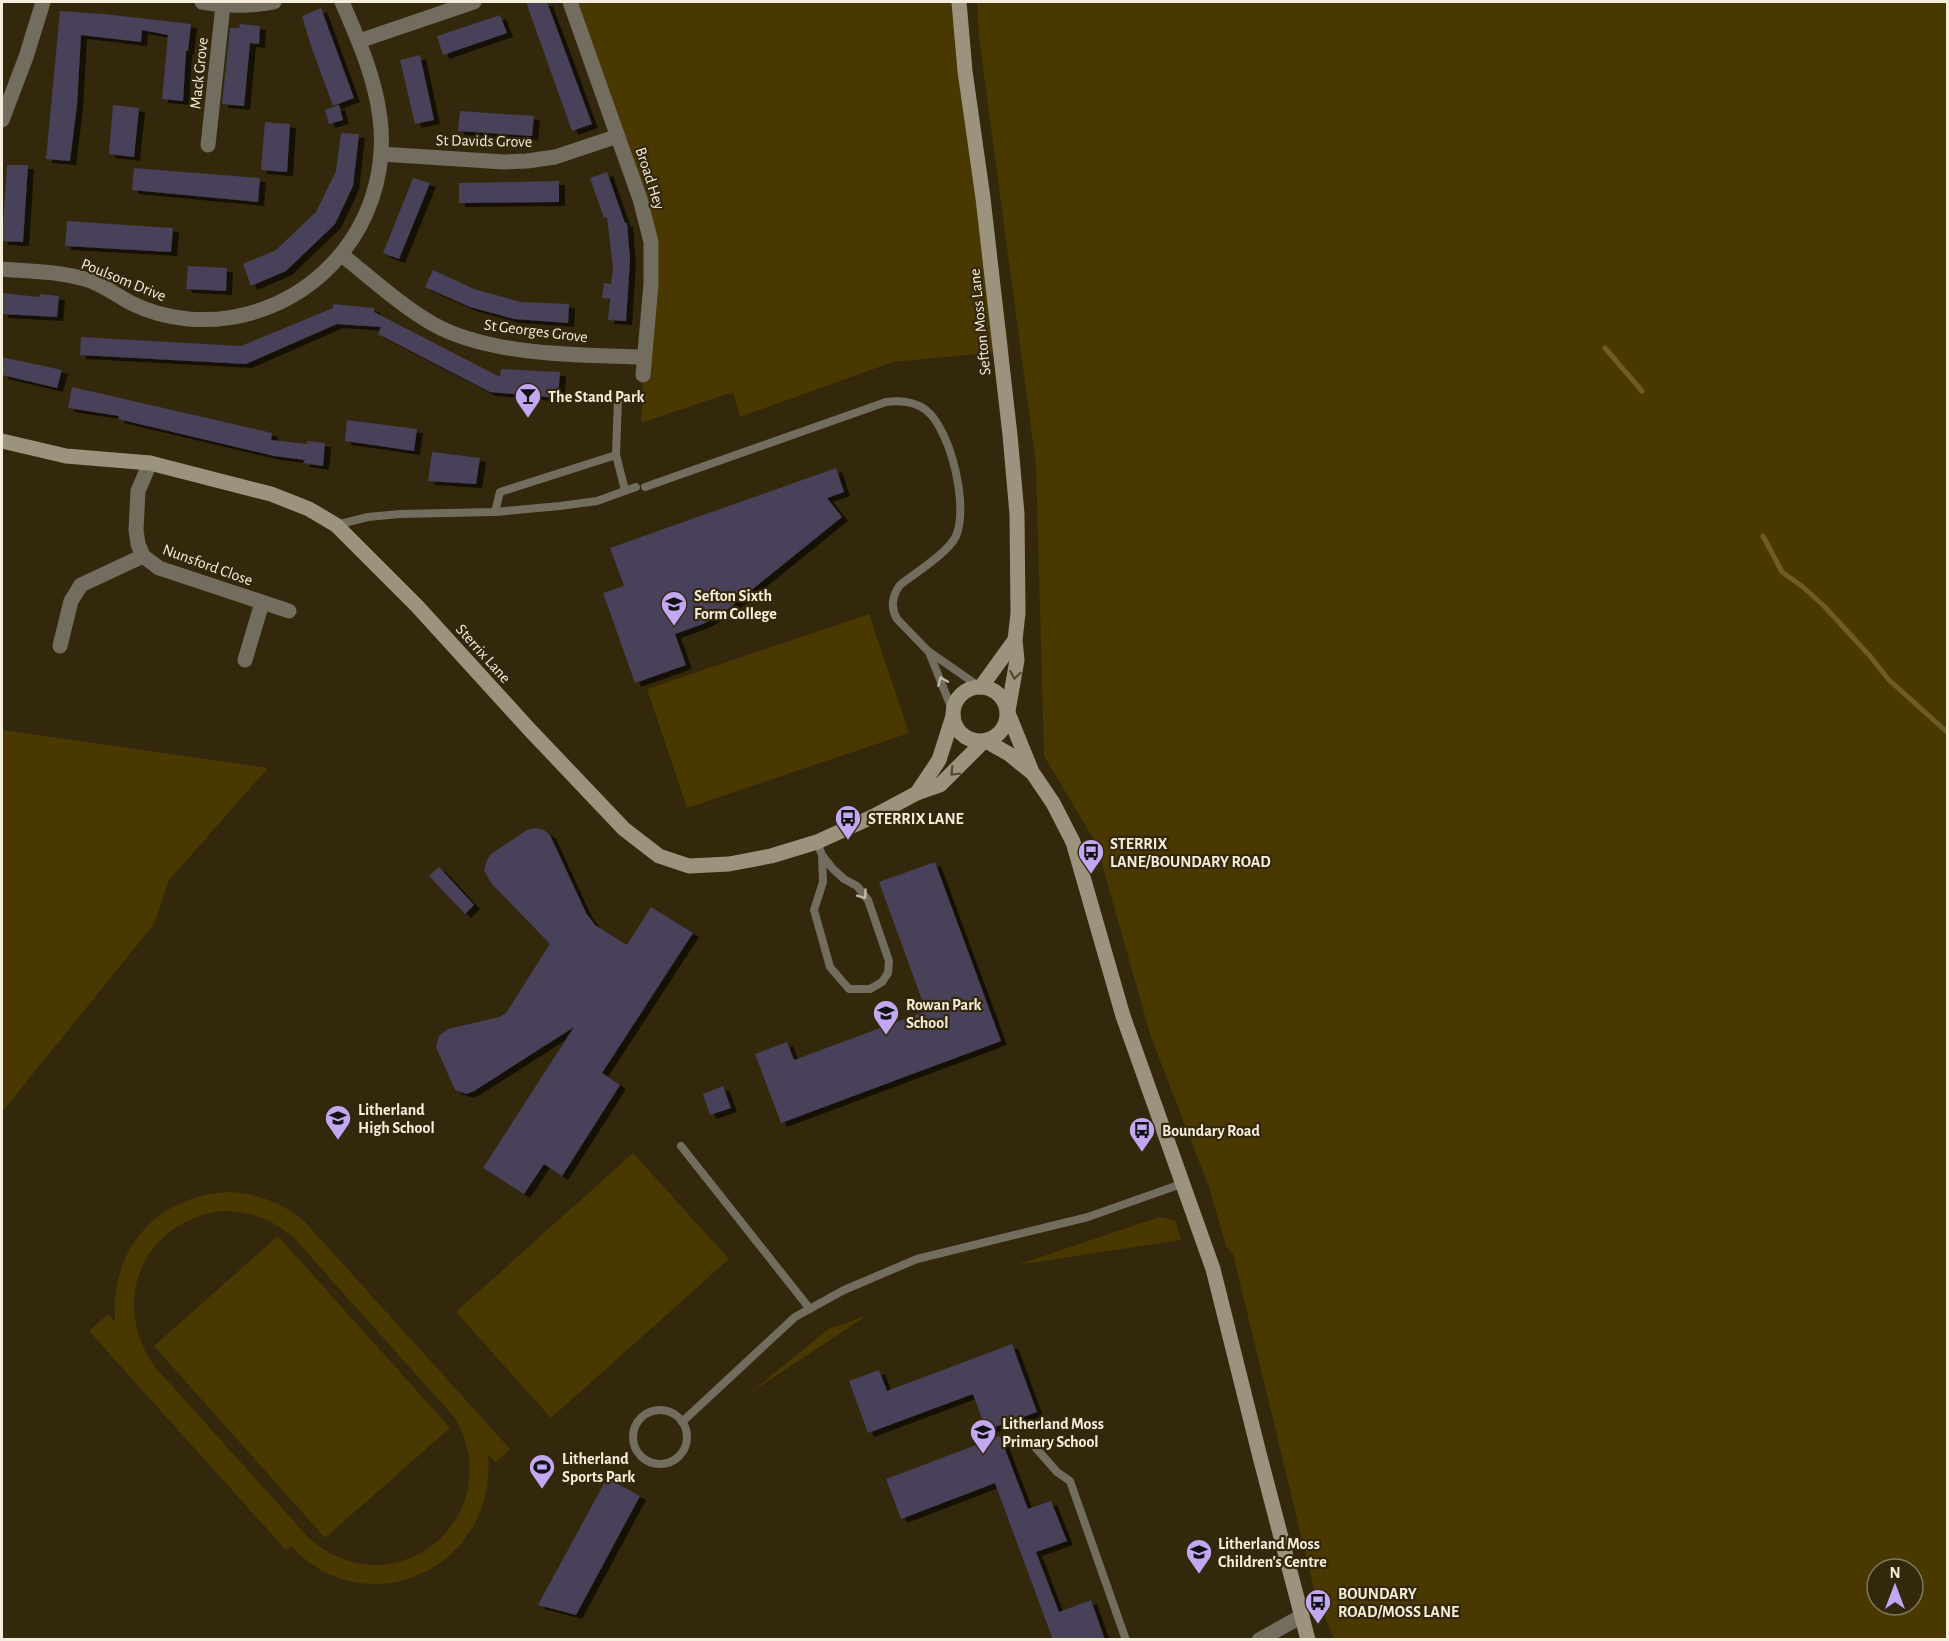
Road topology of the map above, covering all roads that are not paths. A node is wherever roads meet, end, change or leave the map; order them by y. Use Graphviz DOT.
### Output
graph roads {
  1 [pos="43,2"];
  2 [pos="202,2"];
  3 [pos="274,2"];
  4 [pos="342,2"];
  5 [pos="474,2"];
  6 [pos="570,2"];
  7 [pos="959,2"];
  8 [pos="223,5"];
  9 [pos="359,41"];
  10 [pos="2,120"];
  11 [pos="618,136"];
  12 [pos="208,145"];
  13 [pos="381,154"];
  14 [pos="342,255"];
  15 [pos="2,269"];
  16 [pos="644,357"];
  17 [pos="643,375"];
  18 [pos="618,397"];
  19 [pos="2,441"];
  20 [pos="616,455"];
  21 [pos="150,463"];
  22 [pos="636,487"];
  23 [pos="645,487"];
  24 [pos="625,490"];
  25 [pos="495,513"];
  26 [pos="336,525"];
  27 [pos="143,556"];
  28 [pos="262,603"];
  29 [pos="289,610"];
  30 [pos="1015,640"];
  31 [pos="60,646"];
  32 [pos="928,651"];
  33 [pos="245,660"];
  34 [pos="980,687"];
  35 [pos="1008,712"];
  36 [pos="953,714"];
  37 [pos="985,741"];
  38 [pos="1032,772"];
  39 [pos="917,793"];
  40 [pos="819,848"];
  41 [pos="681,1146"];
  42 [pos="1184,1183"];
  43 [pos="810,1309"];
  44 [pos="682,1422"];
  45 [pos="1035,1447"];
  46 [pos="1302,1616"];
  47 [pos="1126,1640"];
  48 [pos="1258,1640"];
  49 [pos="1308,1640"];
  50 [pos="1313,1640"];
  1 -- 10 [label="street"];
  2 -- 8 [label="street"];
  3 -- 8 [label="street"];
  4 -- 9 [label="street, Poulsom Drive"];
  5 -- 9 [label="street"];
  6 -- 11 [label="street, Broad Hey"];
  7 -- 30 [label="street, Sefton Moss Lane"];
  8 -- 12 [label="street, Mack Grove"];
  9 -- 13 [label="street, Poulsom Drive"];
  11 -- 13 [label="street, St Davids Grove"];
  11 -- 16 [label="street, Broad Hey"];
  13 -- 14 [label="street, Poulsom Drive"];
  14 -- 15 [label="street, Poulsom Drive"];
  14 -- 16 [label="street, St Georges Grove"];
  16 -- 17 [label="street, Broad Hey"];
  18 -- 20 [label="lane"];
  19 -- 21 [label="street, Sterrix Lane"];
  20 -- 24 [label="lane"];
  20 -- 25 [label="lane"];
  21 -- 26 [label="street, Sterrix Lane"];
  21 -- 27 [label="street, Nunsford Close"];
  22 -- 24 [label="lane"];
  23 -- 32 [label="lane"];
  24 -- 25 [label="lane"];
  25 -- 26 [label="lane"];
  26 -- 40 [label="street, Sterrix Lane"];
  27 -- 28 [label="street, Nunsford Close"];
  27 -- 31 [label="street, Nunsford Close"];
  28 -- 29 [label="street, Nunsford Close"];
  28 -- 33 [label="street, Nunsford Close"];
  30 -- 34 [label="street"];
  30 -- 35 [label="street, Sefton Moss Lane, one-way"];
  32 -- 34 [label="lane"];
  36 -- 32 [label="lane, one-way"];
  34 -- 35 [label="street"];
  34 -- 36 [label="street"];
  35 -- 37 [label="street"];
  35 -- 38 [label="street"];
  36 -- 37 [label="street"];
  36 -- 39 [label="street, Sterrix Lane"];
  37 -- 38 [label="street"];
  37 -- 39 [label="street, Sterrix Lane, one-way"];
  38 -- 42 [label="street"];
  39 -- 40 [label="street, Sterrix Lane"];
  40 -- 40 [label="lane, one-way"];
  41 -- 43 [label="lane"];
  42 -- 43 [label="lane"];
  42 -- 46 [label="street"];
  43 -- 44 [label="lane"];
  44 -- 44 [label="lane"];
  45 -- 47 [label="lane"];
  46 -- 48 [label="street"];
  46 -- 49 [label="street"];
  46 -- 50 [label="street"];
}
